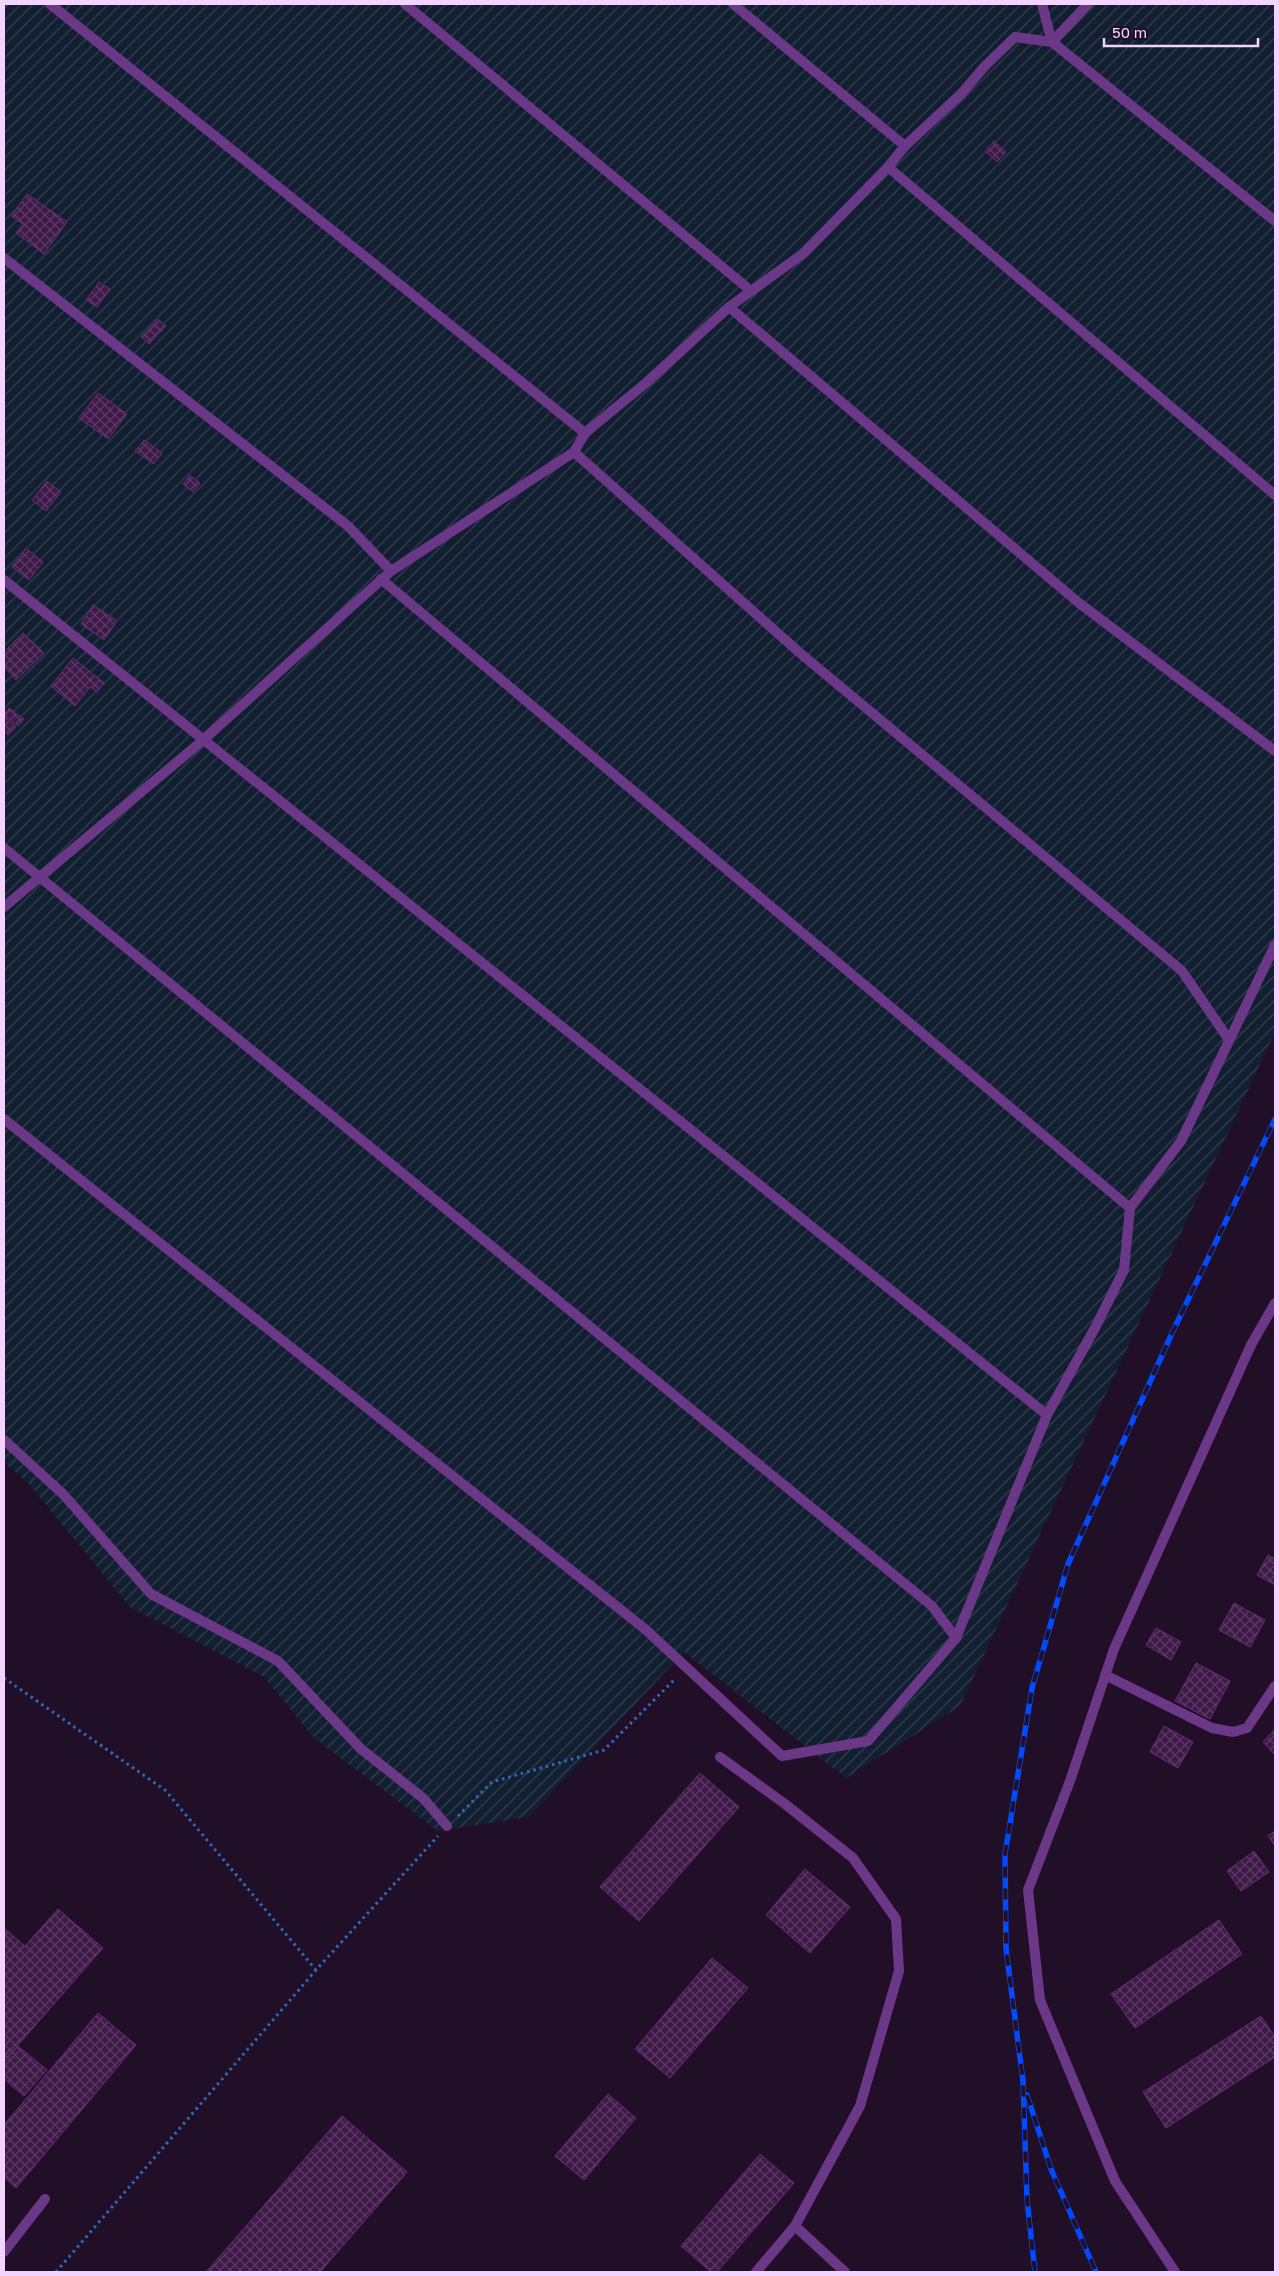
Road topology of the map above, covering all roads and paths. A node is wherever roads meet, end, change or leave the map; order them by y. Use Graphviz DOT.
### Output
graph roads {
  1 [pos="50,4"];
  2 [pos="405,4"];
  3 [pos="733,4"];
  4 [pos="1042,4"];
  5 [pos="1088,4"];
  6 [pos="1052,42"];
  7 [pos="905,146"];
  8 [pos="888,166"];
  9 [pos="1275,221"];
  10 [pos="4,258"];
  11 [pos="750,290"];
  12 [pos="729,307"];
  13 [pos="585,433"];
  14 [pos="574,452"];
  15 [pos="1275,495"];
  16 [pos="391,571"];
  17 [pos="381,579"];
  18 [pos="4,580"];
  19 [pos="202,741"];
  20 [pos="1275,751"];
  21 [pos="4,848"];
  22 [pos="39,876"];
  23 [pos="4,908"];
  24 [pos="1275,945"];
  25 [pos="1229,1040"];
  26 [pos="4,1119"];
  27 [pos="1130,1208"];
  28 [pos="1275,1303"];
  29 [pos="1047,1415"];
  30 [pos="4,1440"];
  31 [pos="956,1638"];
  32 [pos="686,1667"];
  33 [pos="1105,1675"];
  34 [pos="4,1678"];
  35 [pos="1275,1686"];
  36 [pos="720,1757"];
  37 [pos="447,1826"];
  38 [pos="316,1970"];
  39 [pos="45,2200"];
  40 [pos="795,2226"];
  41 [pos="4,2252"];
  42 [pos="56,2272"];
  43 [pos="756,2272"];
  44 [pos="845,2272"];
  45 [pos="1175,2272"];
  1 -- 13 [label="street"];
  2 -- 11 [label="street"];
  3 -- 7 [label="street"];
  4 -- 6 [label="street"];
  5 -- 6 [label="street"];
  6 -- 7 [label="street"];
  6 -- 9 [label="street"];
  7 -- 8 [label="street"];
  8 -- 11 [label="street"];
  8 -- 15 [label="street"];
  10 -- 16 [label="street"];
  11 -- 12 [label="street"];
  12 -- 13 [label="street"];
  12 -- 20 [label="street"];
  13 -- 14 [label="street"];
  14 -- 16 [label="street"];
  14 -- 25 [label="street"];
  16 -- 17 [label="street"];
  17 -- 19 [label="street"];
  17 -- 27 [label="street"];
  18 -- 19 [label="street"];
  19 -- 22 [label="street"];
  19 -- 29 [label="street"];
  21 -- 22 [label="street"];
  22 -- 23 [label="street"];
  22 -- 31 [label="street"];
  24 -- 25 [label="street"];
  25 -- 27 [label="street"];
  26 -- 32 [label="street"];
  27 -- 29 [label="street"];
  28 -- 33 [label="street"];
  29 -- 31 [label="street"];
  30 -- 37 [label="street"];
  31 -- 32 [label="street"];
  32 -- 37 [label="path"];
  33 -- 35 [label="street"];
  33 -- 45 [label="street"];
  34 -- 38 [label="path"];
  36 -- 40 [label="street"];
  37 -- 38 [label="path"];
  38 -- 42 [label="path"];
  39 -- 41 [label="street"];
  40 -- 43 [label="street"];
  40 -- 44 [label="street"];
}
